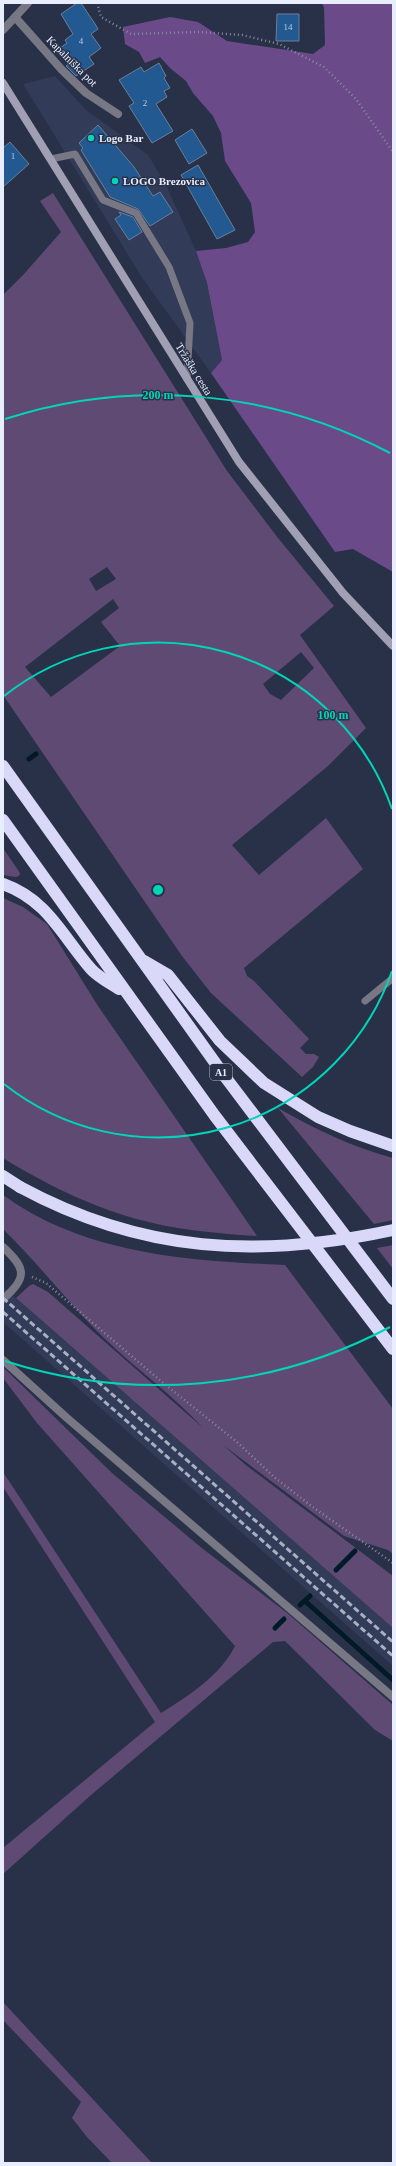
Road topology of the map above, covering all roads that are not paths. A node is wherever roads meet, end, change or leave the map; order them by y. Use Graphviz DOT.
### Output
graph roads {
  1 [pos="28,3"];
  2 [pos="15,17"];
  3 [pos="3,30"];
  4 [pos="3,83"];
  5 [pos="118,114"];
  6 [pos="51,159"];
  7 [pos="187,379"];
  8 [pos="393,646"];
  9 [pos="3,766"];
  10 [pos="3,820"];
  11 [pos="3,884"];
  12 [pos="138,958"];
  13 [pos="393,978"];
  14 [pos="126,993"];
  15 [pos="365,1001"];
  16 [pos="393,1146"];
  17 [pos="3,1176"];
  18 [pos="393,1230"];
  19 [pos="3,1247"];
  20 [pos="393,1299"];
  21 [pos="3,1300"];
  22 [pos="393,1349"];
  23 [pos="3,1360"];
  24 [pos="393,1698"];
  1 -- 2 [label="street"];
  2 -- 3 [label="street"];
  2 -- 5 [label="street, Kapalniška pot"];
  4 -- 6 [label="main road, Tržaška cesta"];
  6 -- 7 [label="main road, Tržaška cesta"];
  6 -- 7 [label="lane"];
  7 -- 8 [label="main road, Tržaška cesta"];
  9 -- 12 [label="highway, A1"];
  10 -- 14 [label="highway"];
  11 -- 14 [label="highway"];
  12 -- 16 [label="highway"];
  12 -- 20 [label="highway, A1"];
  13 -- 15 [label="lane"];
  14 -- 22 [label="highway"];
  17 -- 18 [label="highway, bridge"];
  19 -- 21 [label="street"];
  23 -- 24 [label="street"];
}
